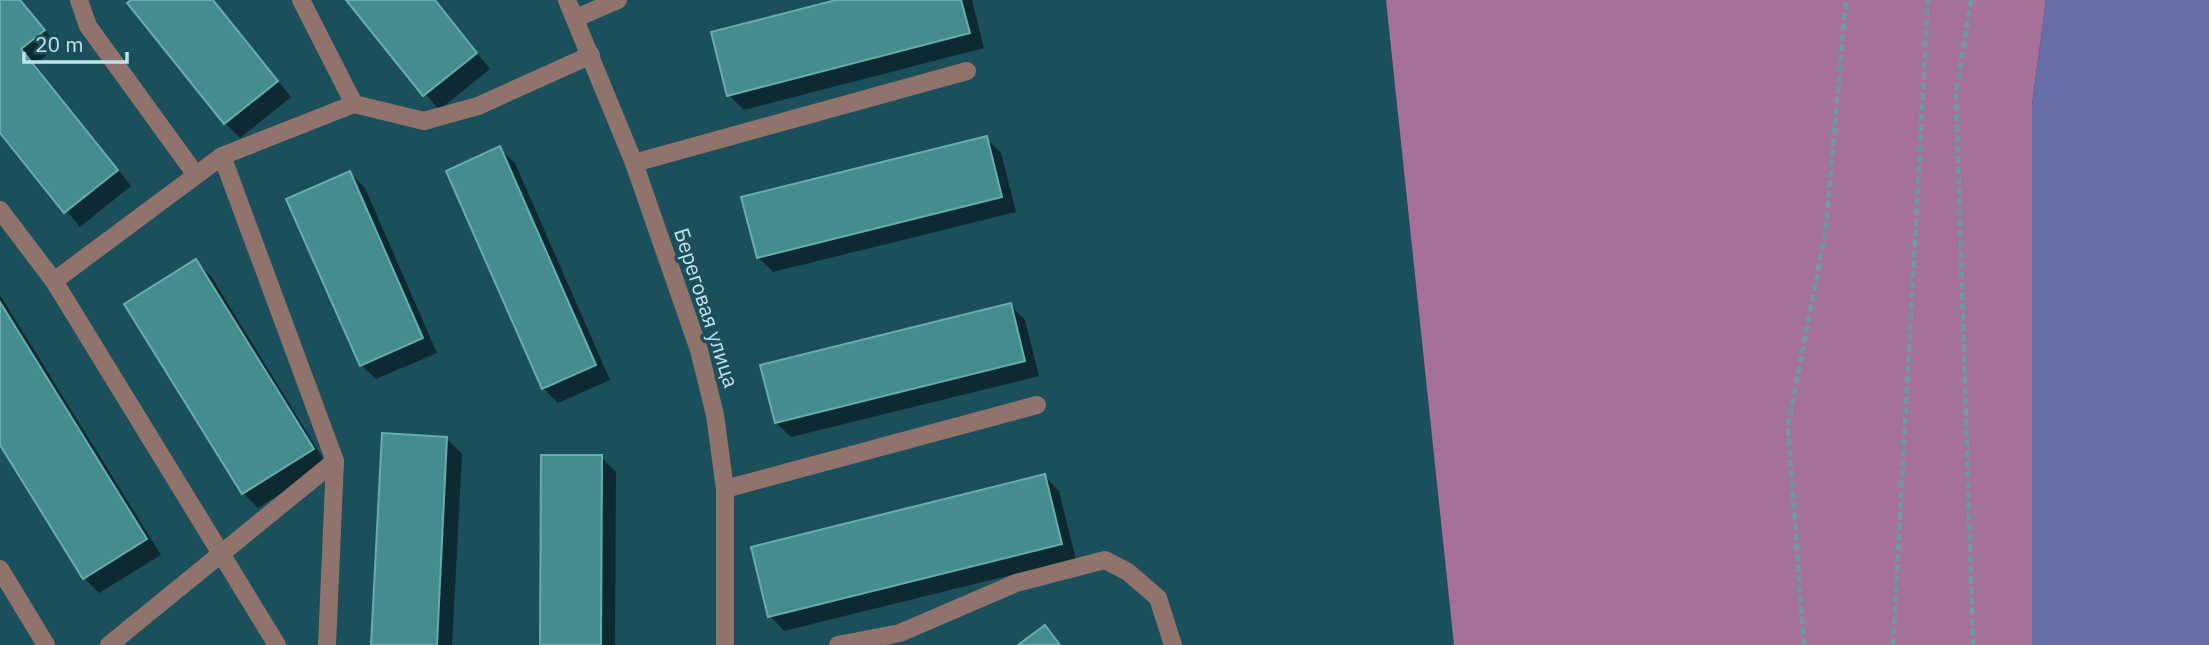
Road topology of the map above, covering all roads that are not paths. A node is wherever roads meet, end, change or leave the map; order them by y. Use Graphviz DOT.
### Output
graph roads {
  1 [pos="79,0"];
  2 [pos="301,0"];
  3 [pos="567,0"];
  4 [pos="618,0"];
  5 [pos="576,18"];
  6 [pos="591,55"];
  7 [pos="967,71"];
  8 [pos="354,104"];
  9 [pos="222,156"];
  10 [pos="634,163"];
  11 [pos="196,175"];
  12 [pos="0,210"];
  13 [pos="54,281"];
  14 [pos="1037,405"];
  15 [pos="335,461"];
  16 [pos="725,489"];
  17 [pos="223,554"];
  18 [pos="0,569"];
  19 [pos="903,639"];
  20 [pos="46,645"];
  21 [pos="109,645"];
  22 [pos="277,645"];
  23 [pos="327,645"];
  24 [pos="725,645"];
  25 [pos="838,645"];
  26 [pos="1173,645"];
  1 -- 11 [label="street"];
  2 -- 8 [label="street"];
  3 -- 5 [label="street, Береговая улица"];
  4 -- 5 [label="street"];
  5 -- 6 [label="street, Береговая улица"];
  6 -- 8 [label="street"];
  6 -- 10 [label="street, Береговая улица"];
  7 -- 10 [label="street"];
  8 -- 9 [label="street"];
  9 -- 11 [label="street"];
  9 -- 15 [label="street"];
  10 -- 16 [label="street, Береговая улица"];
  11 -- 13 [label="street"];
  12 -- 13 [label="street"];
  13 -- 17 [label="street"];
  14 -- 16 [label="street"];
  15 -- 17 [label="street"];
  15 -- 23 [label="street"];
  16 -- 24 [label="street, Береговая улица"];
  17 -- 21 [label="street"];
  17 -- 22 [label="street"];
  18 -- 20 [label="street"];
  19 -- 25 [label="street"];
  19 -- 26 [label="street"];
}
